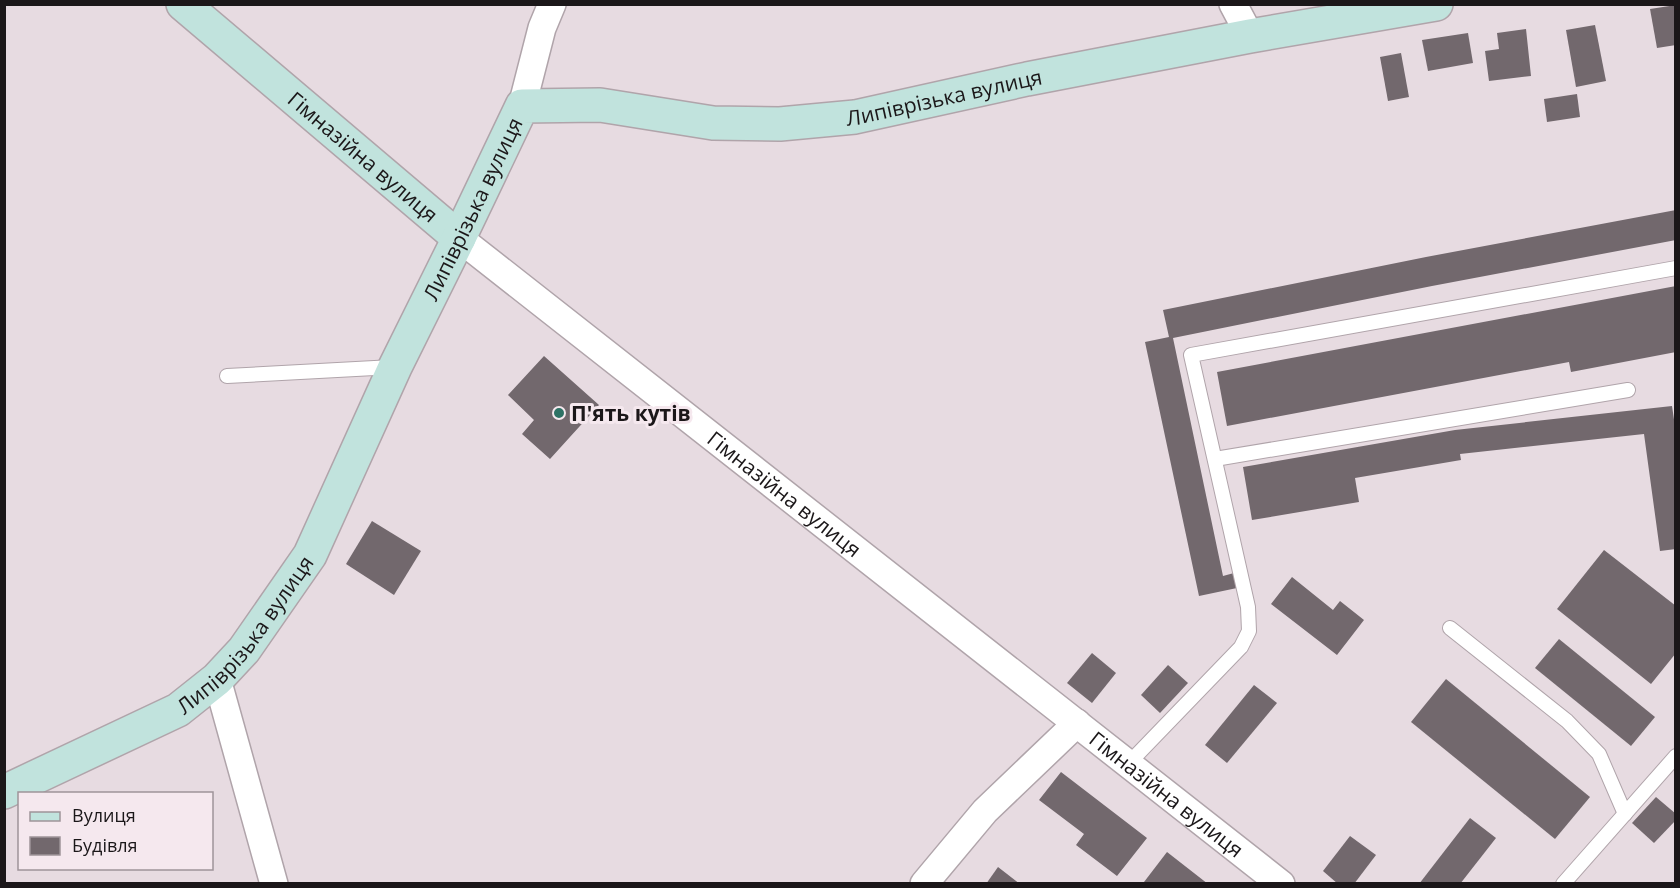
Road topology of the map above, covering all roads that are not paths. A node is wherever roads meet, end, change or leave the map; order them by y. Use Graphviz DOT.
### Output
graph roads {
  1 [pos="183,4"];
  2 [pos="552,4"];
  3 [pos="1233,4"];
  4 [pos="1437,4"];
  5 [pos="1250,36"];
  6 [pos="522,106"];
  7 [pos="459,238"];
  8 [pos="1676,268"];
  9 [pos="395,367"];
  10 [pos="227,376"];
  11 [pos="1628,390"];
  12 [pos="1215,459"];
  13 [pos="1450,628"];
  14 [pos="217,678"];
  15 [pos="1077,723"];
  16 [pos="1676,756"];
  17 [pos="1129,763"];
  18 [pos="4,792"];
  19 [pos="1625,814"];
  20 [pos="274,884"];
  21 [pos="924,884"];
  22 [pos="1281,884"];
  23 [pos="1563,884"];
  1 -- 7 [label="street, Гімназійна вулиця"];
  2 -- 6 [label="street"];
  3 -- 5 [label="street"];
  4 -- 5 [label="street, Липіврізька вулиця"];
  5 -- 6 [label="street, Липіврізька вулиця"];
  6 -- 7 [label="street, Липіврізька вулиця"];
  7 -- 9 [label="street, Липіврізька вулиця"];
  7 -- 15 [label="street, Гімназійна вулиця"];
  8 -- 12 [label="lane"];
  9 -- 10 [label="lane"];
  9 -- 14 [label="street, Липіврізька вулиця"];
  11 -- 12 [label="lane"];
  12 -- 17 [label="lane"];
  13 -- 19 [label="lane"];
  14 -- 18 [label="street, Липіврізька вулиця"];
  14 -- 20 [label="street"];
  15 -- 17 [label="street, Гімназійна вулиця"];
  15 -- 21 [label="street"];
  16 -- 19 [label="lane"];
  17 -- 22 [label="street, Гімназійна вулиця"];
  19 -- 23 [label="lane"];
}
